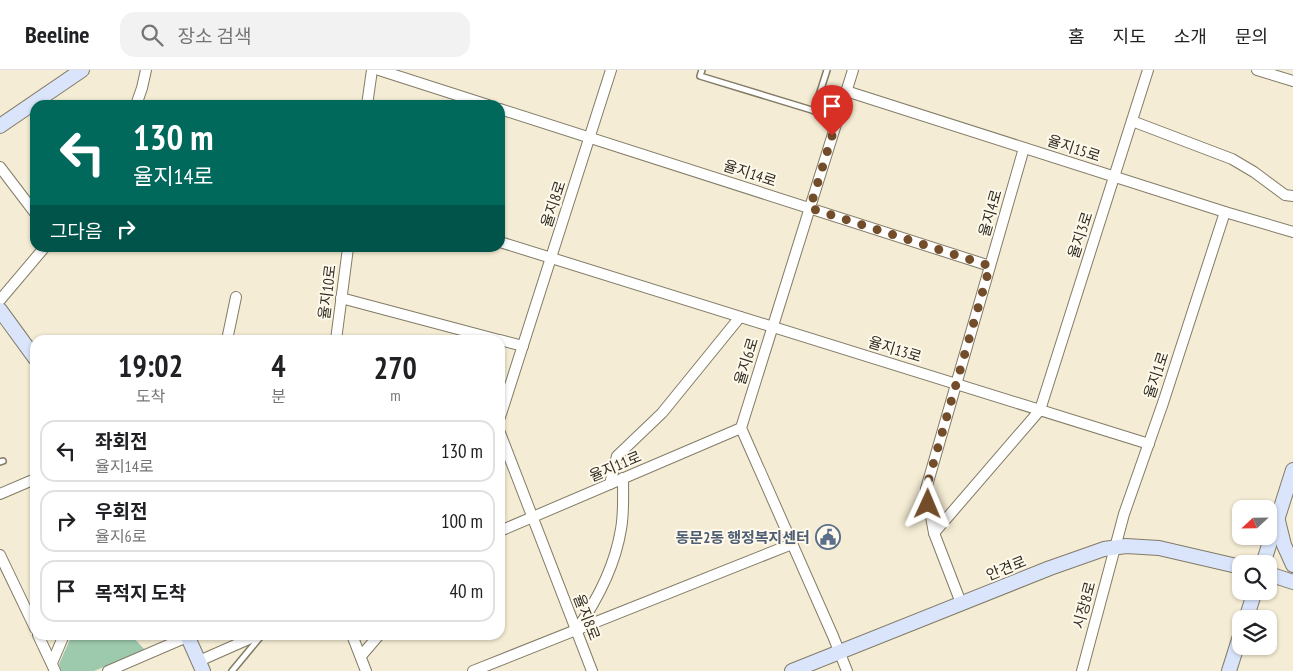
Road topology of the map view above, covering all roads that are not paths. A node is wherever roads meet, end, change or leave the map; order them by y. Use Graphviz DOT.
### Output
graph roads {
  1 [pos="82,70"];
  2 [pos="146,70"];
  3 [pos="372,70"];
  4 [pos="379,70"];
  5 [pos="611,70"];
  6 [pos="696,70"];
  7 [pos="702,70"];
  8 [pos="827,70"];
  9 [pos="852,70"];
  10 [pos="1148,70"];
  11 [pos="1257,70"];
  12 [pos="700,76"];
  13 [pos="1293,81"];
  14 [pos="846,91"];
  15 [pos="38,100"];
  16 [pos="138,100"];
  17 [pos="368,100"];
  18 [pos="472,100"];
  19 [pos="30,106"];
  20 [pos="505,111"];
  21 [pos="814,111"];
  22 [pos="838,118"];
  23 [pos="1132,122"];
  24 [pos="0,126"];
  25 [pos="590,138"];
  26 [pos="1024,148"];
  27 [pos="0,167"];
  28 [pos="1114,177"];
  29 [pos="1293,196"];
  30 [pos="30,206"];
  31 [pos="810,208"];
  32 [pos="1225,212"];
  33 [pos="1293,232"];
  34 [pos="505,244"];
  35 [pos="41,252"];
  36 [pos="347,252"];
  37 [pos="551,258"];
  38 [pos="990,266"];
  39 [pos="236,298"];
  40 [pos="341,298"];
  41 [pos="0,300"];
  42 [pos="0,310"];
  43 [pos="740,316"];
  44 [pos="772,326"];
  45 [pos="228,335"];
  46 [pos="337,335"];
  47 [pos="481,335"];
  48 [pos="505,341"];
  49 [pos="523,346"];
  50 [pos="30,351"];
  51 [pos="956,384"];
  52 [pos="505,402"];
  53 [pos="1040,410"];
  54 [pos="741,428"];
  55 [pos="1149,444"];
  56 [pos="505,446"];
  57 [pos="1293,470"];
  58 [pos="623,478"];
  59 [pos="30,481"];
  60 [pos="610,484"];
  61 [pos="0,494"];
  62 [pos="532,517"];
  63 [pos="1278,518"];
  64 [pos="505,529"];
  65 [pos="934,533"];
  66 [pos="792,544"];
  67 [pos="1115,547"];
  68 [pos="0,555"];
  69 [pos="1232,565"];
  70 [pos="1293,565"];
  71 [pos="1277,577"];
  72 [pos="1293,582"];
  73 [pos="961,603"];
  74 [pos="30,618"];
  75 [pos="576,630"];
  76 [pos="40,640"];
  77 [pos="62,640"];
  78 [pos="178,640"];
  79 [pos="189,640"];
  80 [pos="249,640"];
  81 [pos="259,640"];
  82 [pos="354,640"];
  83 [pos="374,640"];
  84 [pos="839,652"];
  85 [pos="1234,655"];
  86 [pos="360,656"];
  87 [pos="201,666"];
  88 [pos="53,667"];
  89 [pos="108,671"];
  90 [pos="232,671"];
  91 [pos="366,671"];
  92 [pos="472,671"];
  93 [pos="592,671"];
  94 [pos="792,671"];
  95 [pos="847,671"];
  96 [pos="1082,671"];
  97 [pos="1229,671"];
  1 -- 15 [label="street"];
  2 -- 16 [label="street"];
  3 -- 17 [label="street"];
  4 -- 18 [label="street"];
  5 -- 25 [label="street, 율지8로"];
  6 -- 12 [label="lane"];
  7 -- 12 [label="lane"];
  8 -- 21 [label="lane"];
  9 -- 14 [label="street, 율지6로"];
  10 -- 23 [label="street, 율지3로"];
  11 -- 13 [label="street"];
  12 -- 21 [label="lane"];
  14 -- 22 [label="street, 율지6로"];
  14 -- 26 [label="street, 율지15로"];
  19 -- 24 [label="street"];
  20 -- 25 [label="street, 율지14로"];
  21 -- 22 [label="lane"];
  22 -- 31 [label="street, 율지6로"];
  23 -- 28 [label="street, 율지3로"];
  23 -- 29 [label="street"];
  25 -- 31 [label="street, 율지14로"];
  25 -- 37 [label="street, 율지8로"];
  26 -- 28 [label="street, 율지15로"];
  26 -- 38 [label="street, 율지4로"];
  27 -- 30 [label="street"];
  28 -- 32 [label="street, 율지15로"];
  28 -- 53 [label="street, 율지3로"];
  31 -- 38 [label="street, 율지14로"];
  31 -- 44 [label="street, 율지6로"];
  32 -- 33 [label="street, 율지15로"];
  32 -- 55 [label="street, 율지1로"];
  34 -- 37 [label="street, 율지13로"];
  35 -- 41 [label="street"];
  36 -- 40 [label="street, 율지10로"];
  37 -- 43 [label="street, 율지13로"];
  37 -- 49 [label="street, 율지8로"];
  38 -- 51 [label="street, 율지4로"];
  39 -- 45 [label="street"];
  40 -- 46 [label="street, 율지10로"];
  40 -- 47 [label="street"];
  42 -- 50 [label="street"];
  43 -- 44 [label="street, 율지13로"];
  43 -- 60 [label="street"];
  44 -- 51 [label="street, 율지13로"];
  44 -- 54 [label="street, 율지6로"];
  48 -- 49 [label="street"];
  49 -- 52 [label="street, 율지8로"];
  51 -- 53 [label="street, 율지13로"];
  51 -- 65 [label="street, 율지4로"];
  53 -- 55 [label="street, 율지13로"];
  53 -- 65 [label="street"];
  54 -- 58 [label="street, 율지11로"];
  54 -- 66 [label="street"];
  55 -- 67 [label="street, 율지1로"];
  56 -- 62 [label="street, 율지8로"];
  57 -- 63 [label="street"];
  58 -- 60 [label="street, 율지11로"];
  58 -- 75 [label="street"];
  59 -- 61 [label="street"];
  60 -- 62 [label="street, 율지11로"];
  62 -- 64 [label="street, 율지11로"];
  62 -- 75 [label="street, 율지8로"];
  63 -- 70 [label="street"];
  65 -- 73 [label="street, 율지4로"];
  66 -- 75 [label="street"];
  66 -- 84 [label="street"];
  67 -- 69 [label="street, 안견로"];
  67 -- 73 [label="street, 안견로"];
  67 -- 96 [label="street, 시장8로"];
  68 -- 74 [label="street"];
  71 -- 72 [label="street"];
  73 -- 84 [label="street, 안견로"];
  75 -- 92 [label="street"];
  75 -- 93 [label="street, 율지8로"];
  76 -- 88 [label="street"];
  77 -- 88 [label="street"];
  78 -- 89 [label="street"];
  79 -- 87 [label="street"];
  80 -- 87 [label="street"];
  81 -- 90 [label="lane"];
  82 -- 86 [label="street"];
  83 -- 86 [label="street"];
  84 -- 94 [label="street, 안견로"];
  84 -- 95 [label="street"];
  85 -- 97 [label="street"];
  86 -- 91 [label="street"];
}
